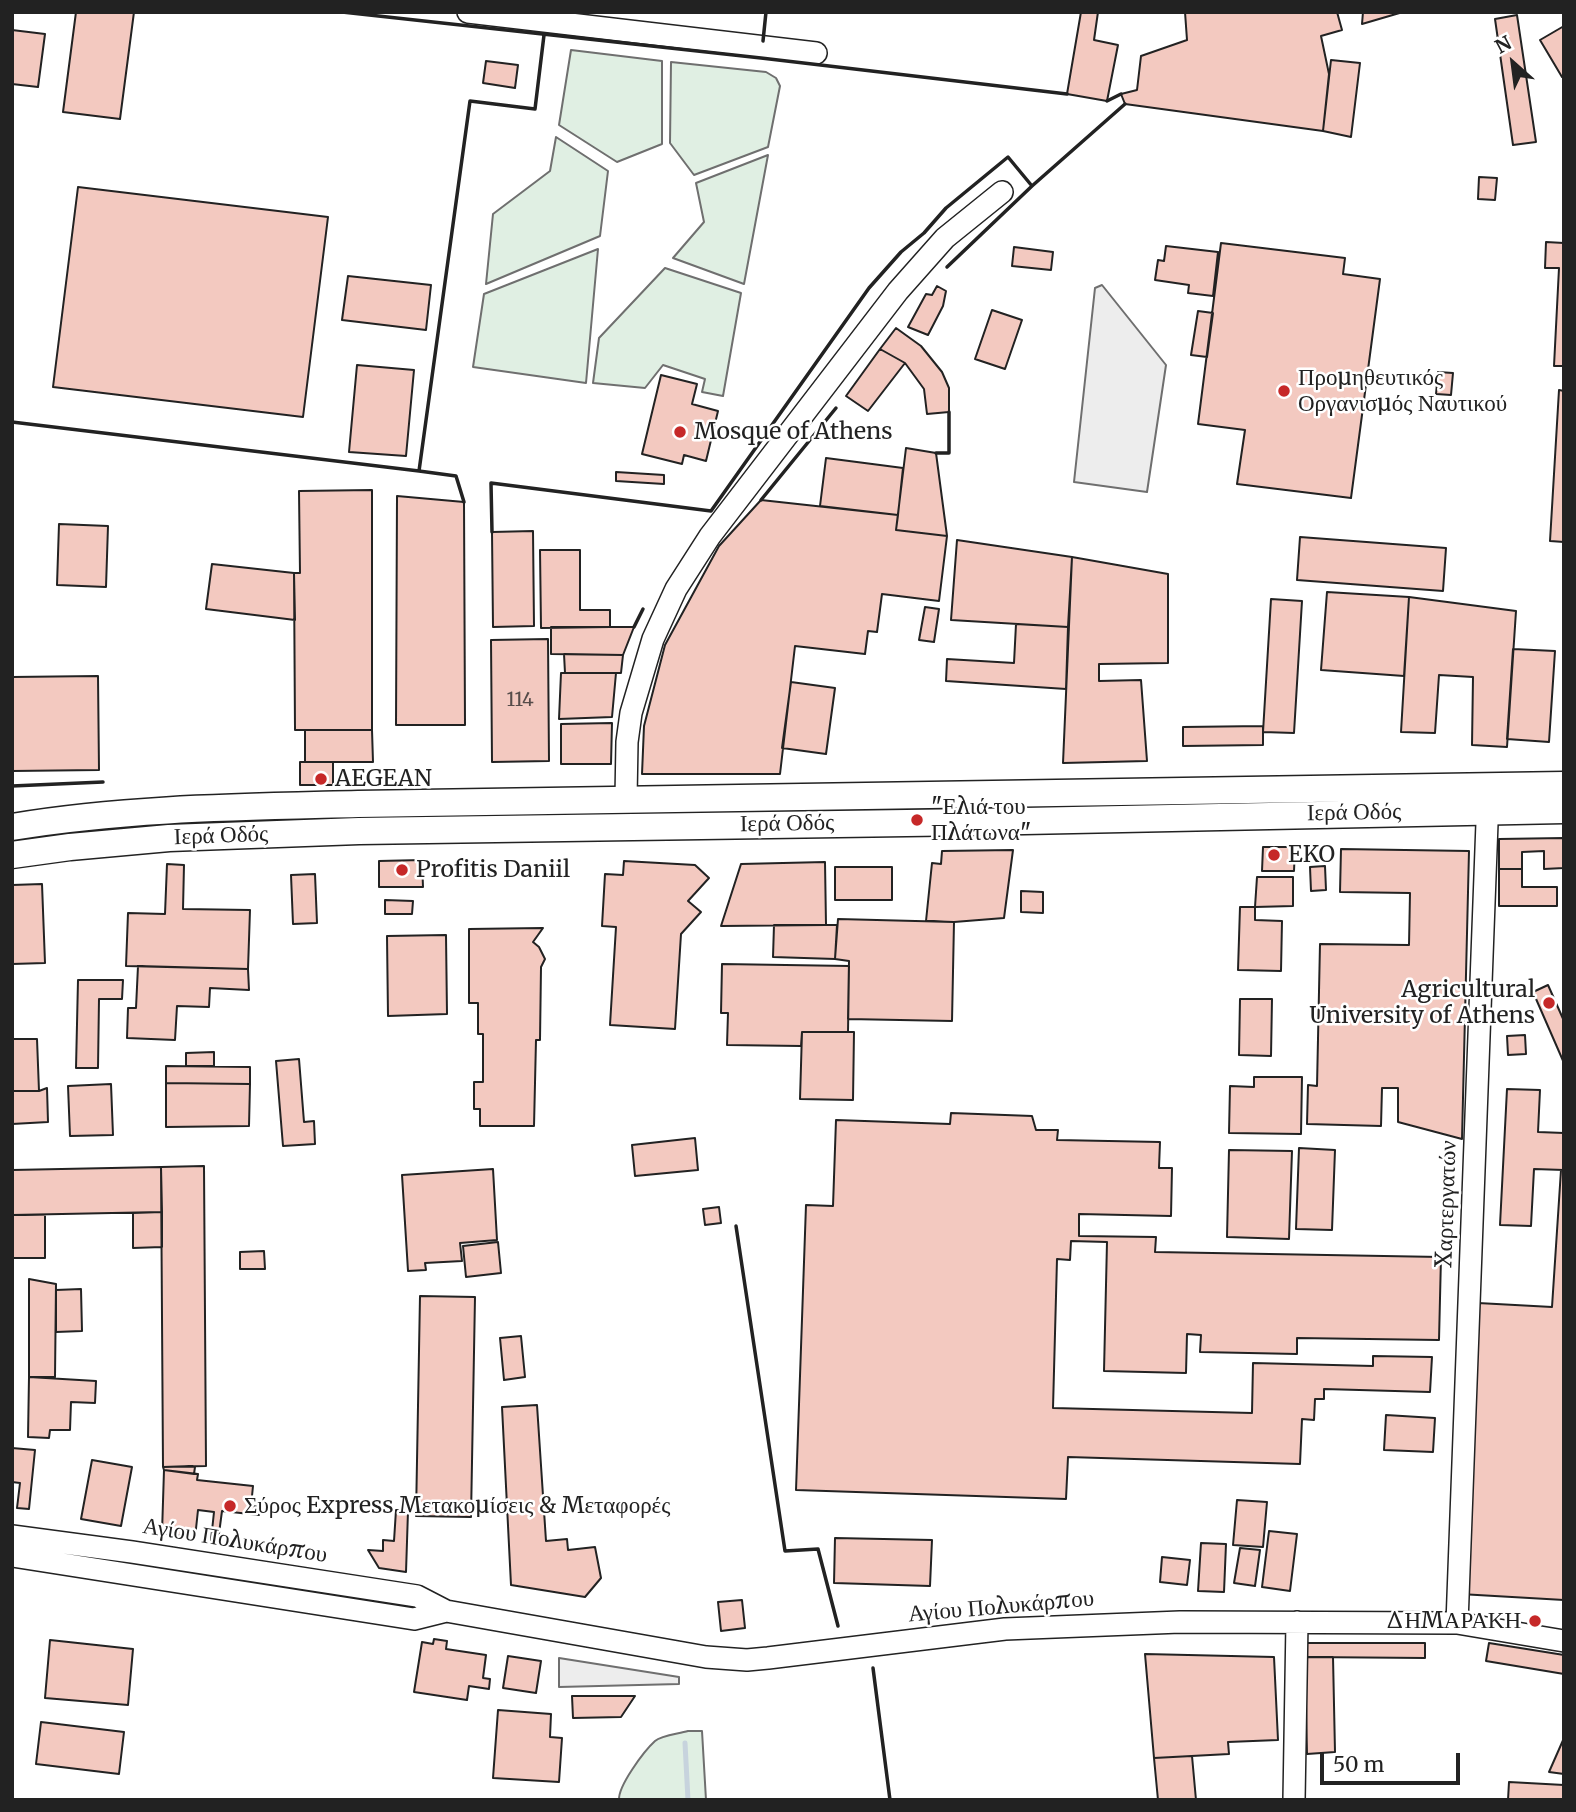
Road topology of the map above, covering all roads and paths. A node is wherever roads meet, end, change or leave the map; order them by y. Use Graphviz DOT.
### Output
graph roads {
  1 [pos="468,12"];
  2 [pos="816,54"];
  3 [pos="1002,192"];
  4 [pos="1564,785"];
  5 [pos="626,798"];
  6 [pos="1488,798"];
  7 [pos="1564,810"];
  8 [pos="12,827"];
  9 [pos="12,855"];
  10 [pos="12,1536"];
  11 [pos="12,1556"];
  12 [pos="446,1611"];
  13 [pos="1297,1622"];
  14 [pos="1457,1623"];
  15 [pos="1564,1641"];
  16 [pos="1294,1800"];
  1 -- 2 [label="street"];
  3 -- 5 [label="street"];
  4 -- 6 [label="main road, Ιερά Οδός"];
  5 -- 6 [label="main road, Ιερά Οδός"];
  5 -- 8 [label="main road, Ιερά Οδός"];
  6 -- 7 [label="main road, Ιερά Οδός"];
  6 -- 9 [label="main road, Ιερά Οδός"];
  6 -- 14 [label="street, Χαρτεργατών"];
  10 -- 12 [label="street, Αγίου Πολυκάρπου"];
  11 -- 12 [label="street, Αγίου Πολυκάρπου"];
  12 -- 13 [label="street, Αγίου Πολυκάρπου"];
  13 -- 14 [label="street, Αγίου Πολυκάρπου"];
  13 -- 16 [label="street"];
  14 -- 15 [label="street, Αγίου Πολυκάρπου"];
}
